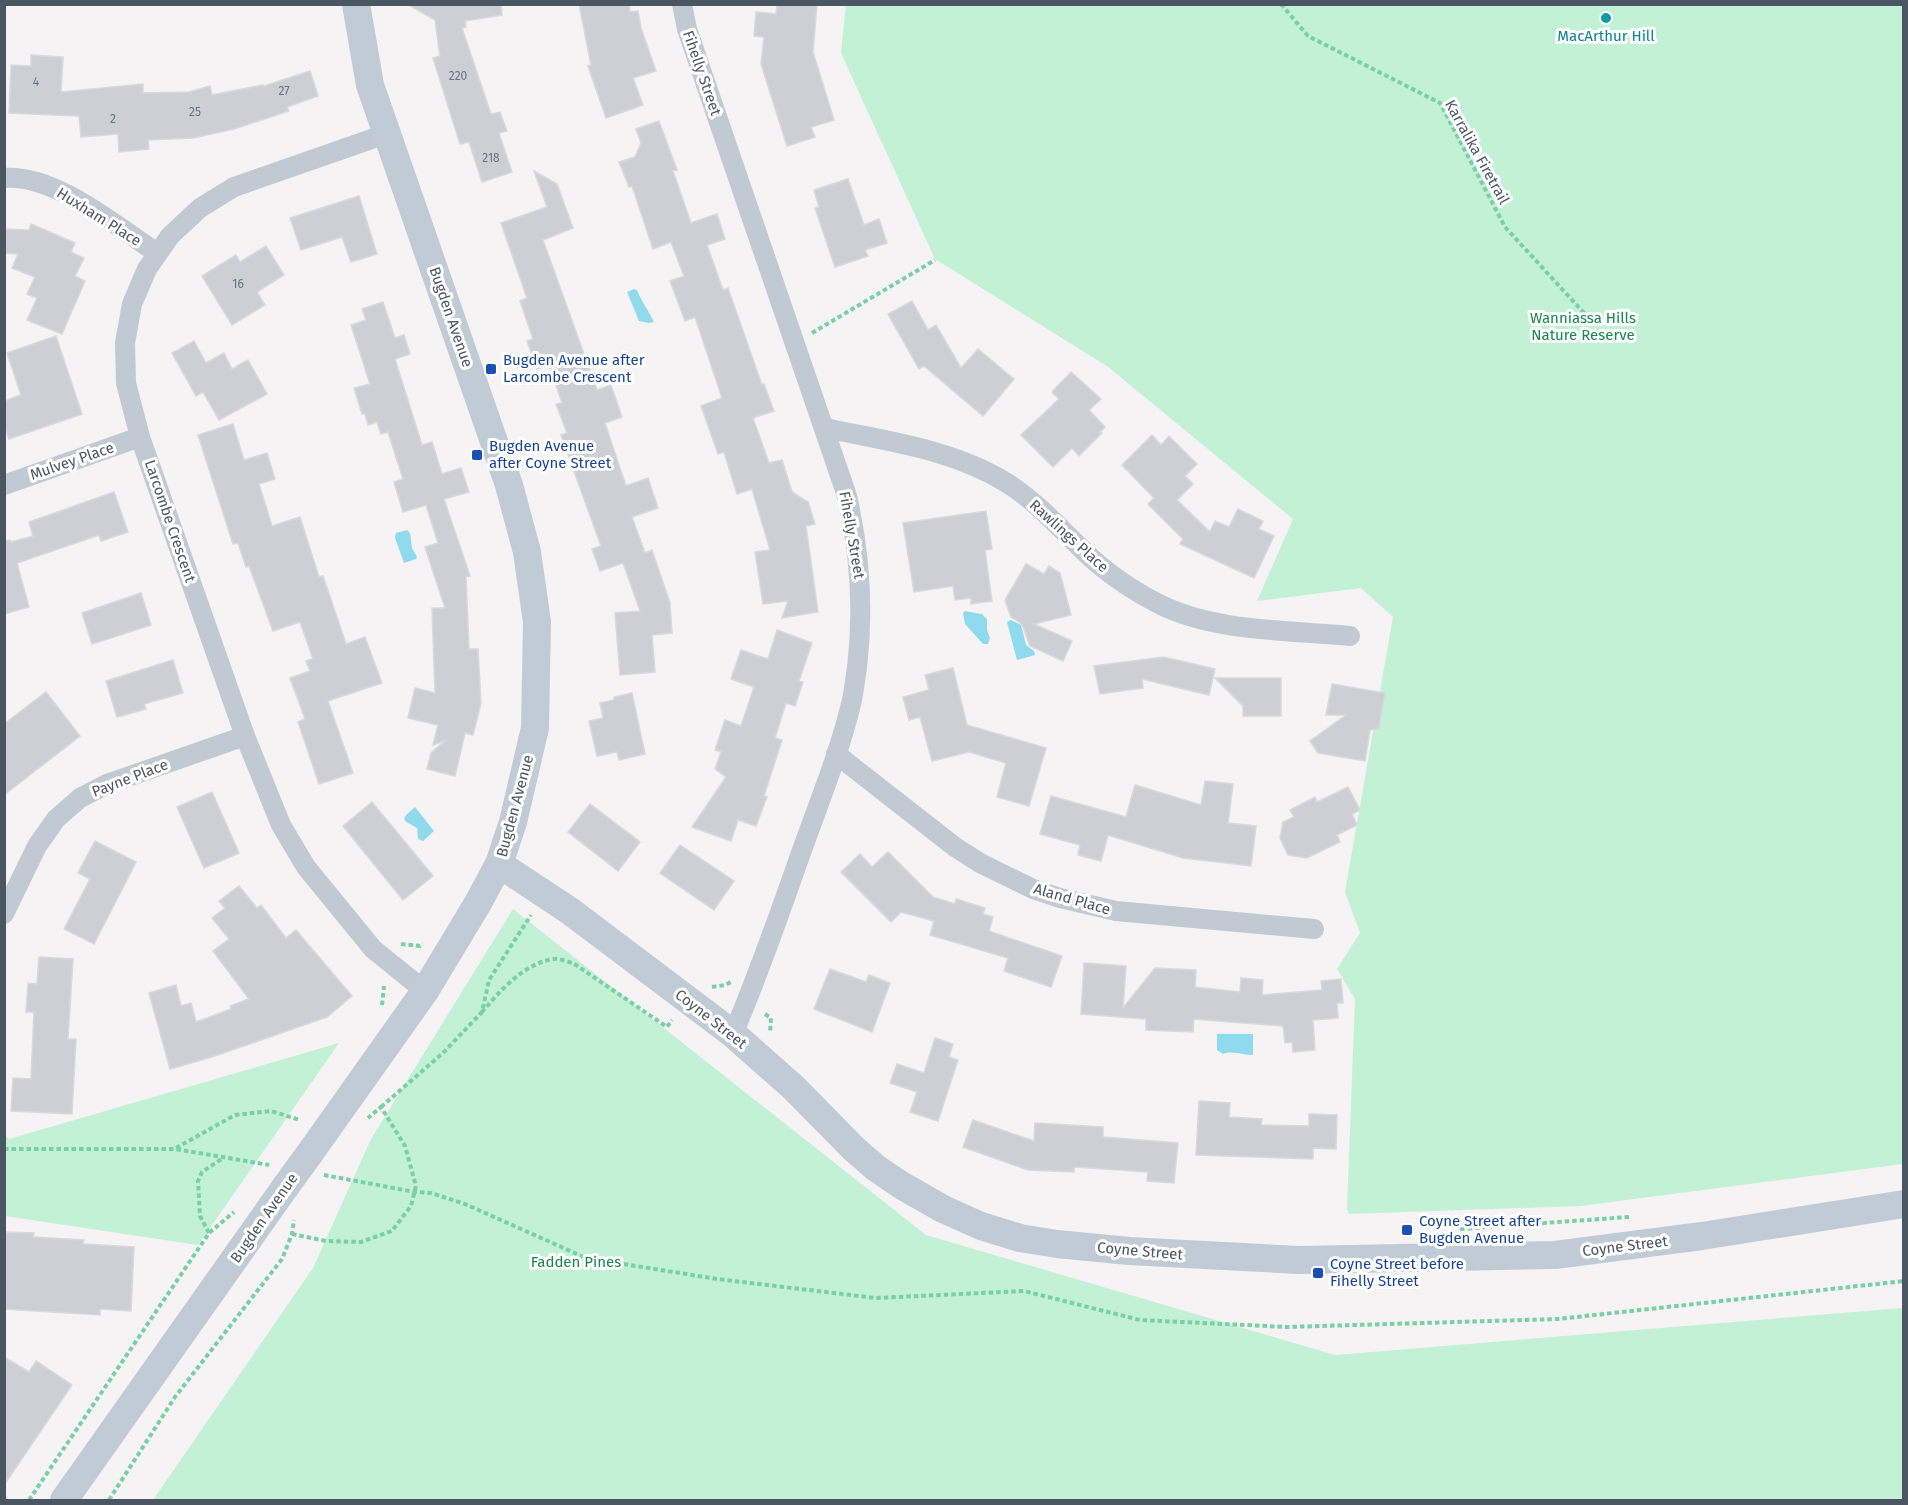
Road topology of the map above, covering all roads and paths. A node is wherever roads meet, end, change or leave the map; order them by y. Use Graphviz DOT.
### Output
graph roads {
  1 [pos="356,4"];
  2 [pos="682,4"];
  3 [pos="1281,4"];
  4 [pos="386,134"];
  5 [pos="4,178"];
  6 [pos="157,253"];
  7 [pos="935,260"];
  8 [pos="1596,326"];
  9 [pos="807,336"];
  10 [pos="825,428"];
  11 [pos="140,437"];
  12 [pos="4,485"];
  13 [pos="1350,636"];
  14 [pos="245,736"];
  15 [pos="836,754"];
  16 [pos="499,864"];
  17 [pos="545,895"];
  18 [pos="4,914"];
  19 [pos="1314,929"];
  20 [pos="429,940"];
  21 [pos="380,954"];
  22 [pos="735,979"];
  23 [pos="704,986"];
  24 [pos="425,991"];
  25 [pos="381,1013"];
  26 [pos="771,1018"];
  27 [pos="733,1034"];
  28 [pos="769,1036"];
  29 [pos="381,1107"];
  30 [pos="306,1111"];
  31 [pos="300,1120"];
  32 [pos="366,1120"];
  33 [pos="297,1128"];
  34 [pos="4,1143"];
  35 [pos="4,1149"];
  36 [pos="10,1149"];
  37 [pos="175,1149"];
  38 [pos="223,1158"];
  39 [pos="317,1164"];
  40 [pos="282,1176"];
  41 [pos="415,1192"];
  42 [pos="1904,1204"];
  43 [pos="242,1205"];
  44 [pos="296,1213"];
  45 [pos="1633,1217"];
  46 [pos="1457,1229"];
  47 [pos="209,1233"];
  48 [pos="292,1234"];
  49 [pos="1904,1281"];
  50 [pos="29,1500"];
  51 [pos="64,1500"];
  52 [pos="109,1500"];
  1 -- 4 [label="street, Bugden Avenue"];
  2 -- 10 [label="street, Fihelly Street"];
  3 -- 8 [label="path, Karralika Firetrail"];
  4 -- 6 [label="street, Larcombe Crescent"];
  4 -- 16 [label="street, Bugden Avenue"];
  5 -- 6 [label="street, Huxham Place"];
  6 -- 11 [label="street, Larcombe Crescent"];
  7 -- 9 [label="path"];
  10 -- 13 [label="street, Rawlings Place"];
  10 -- 15 [label="street, Fihelly Street"];
  11 -- 12 [label="street, Mulvey Place"];
  11 -- 14 [label="street, Larcombe Crescent"];
  14 -- 18 [label="street, Payne Place"];
  14 -- 21 [label="street, Larcombe Crescent"];
  15 -- 19 [label="street, Aland Place"];
  15 -- 27 [label="street, Fihelly Street"];
  16 -- 17 [label="street, Coyne Street"];
  16 -- 24 [label="street, Bugden Avenue"];
  17 -- 27 [label="street, Coyne Street"];
  17 -- 29 [label="path"];
  20 -- 21 [label="path"];
  21 -- 24 [label="street, Larcombe Crescent"];
  21 -- 25 [label="path"];
  22 -- 23 [label="path"];
  24 -- 39 [label="street, Bugden Avenue"];
  26 -- 28 [label="path"];
  27 -- 42 [label="street, Coyne Street"];
  29 -- 32 [label="path"];
  29 -- 41 [label="path"];
  30 -- 31 [label="path"];
  31 -- 33 [label="path"];
  31 -- 37 [label="path"];
  34 -- 36 [label="path"];
  35 -- 36 [label="path"];
  36 -- 37 [label="path"];
  37 -- 38 [label="path"];
  38 -- 40 [label="path"];
  38 -- 47 [label="path"];
  39 -- 40 [label="street, Bugden Avenue, bridge"];
  39 -- 41 [label="path"];
  40 -- 51 [label="street, Bugden Avenue"];
  41 -- 48 [label="path"];
  41 -- 49 [label="path"];
  43 -- 47 [label="path"];
  44 -- 48 [label="path"];
  45 -- 46 [label="path"];
  47 -- 50 [label="path"];
  48 -- 52 [label="path"];
}
